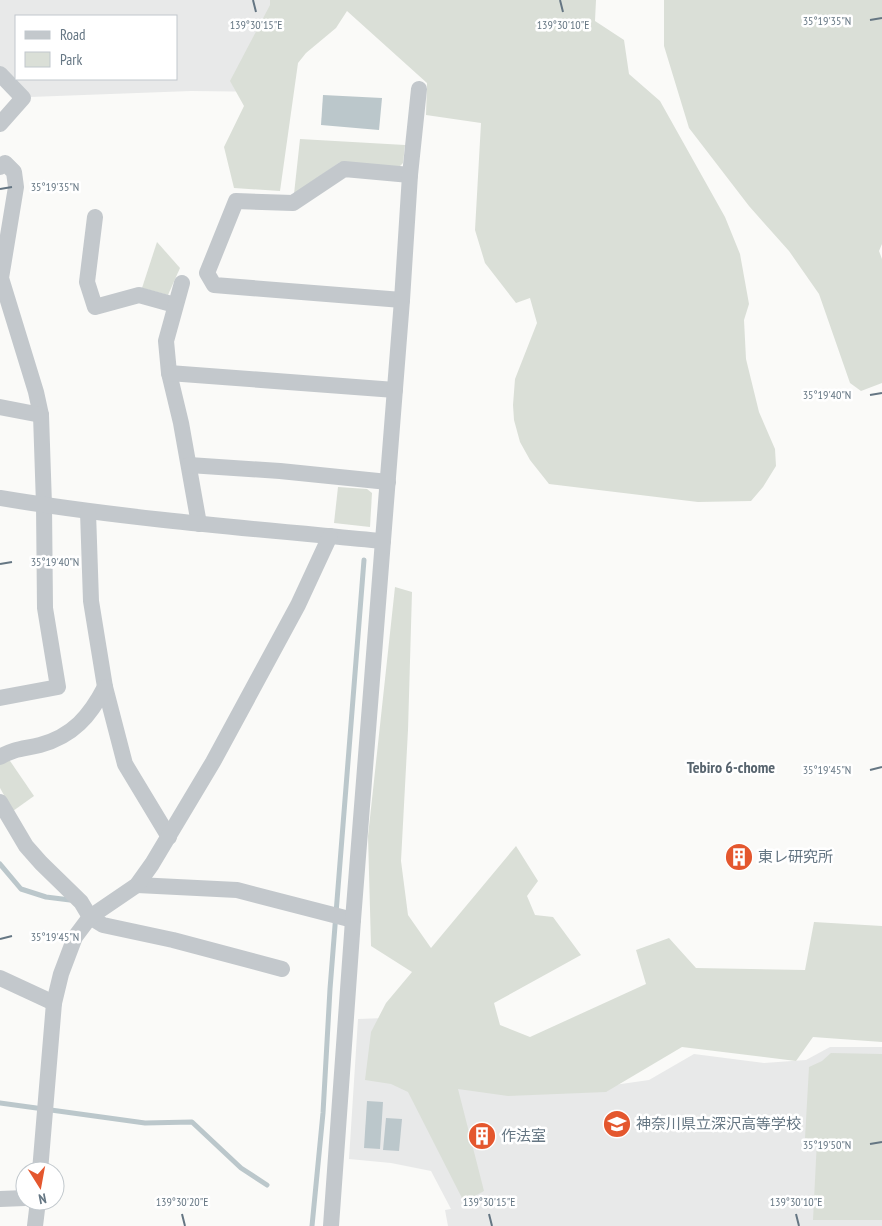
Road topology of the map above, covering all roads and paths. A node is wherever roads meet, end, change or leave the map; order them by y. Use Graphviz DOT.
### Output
graph roads {
  1 [pos="0,74"];
  2 [pos="419,89"];
  3 [pos="0,124"];
  4 [pos="0,168"];
  5 [pos="410,175"];
  6 [pos="95,217"];
  7 [pos="182,283"];
  8 [pos="402,300"];
  9 [pos="175,305"];
  10 [pos="6,317"];
  11 [pos="170,373"];
  12 [pos="394,390"];
  13 [pos="0,407"];
  14 [pos="41,415"];
  15 [pos="189,465"];
  16 [pos="388,482"];
  17 [pos="0,498"];
  18 [pos="44,505"];
  19 [pos="88,512"];
  20 [pos="200,524"];
  21 [pos="330,536"];
  22 [pos="383,541"];
  23 [pos="105,687"];
  24 [pos="0,698"];
  25 [pos="0,757"];
  26 [pos="0,802"];
  27 [pos="169,836"];
  28 [pos="137,885"];
  29 [pos="90,917"];
  30 [pos="352,920"];
  31 [pos="282,968"];
  32 [pos="0,978"];
  33 [pos="54,1003"];
  34 [pos="41,1161"];
  35 [pos="15,1198"];
  36 [pos="0,1199"];
  37 [pos="37,1211"];
  38 [pos="36,1226"];
  39 [pos="331,1226"];
  1 -- 3 [label="street"];
  2 -- 5 [label="street"];
  4 -- 10 [label="street"];
  5 -- 8 [label="street"];
  5 -- 8 [label="street"];
  6 -- 9 [label="street"];
  7 -- 9 [label="street"];
  8 -- 12 [label="street"];
  9 -- 11 [label="street"];
  10 -- 14 [label="street"];
  11 -- 12 [label="street"];
  11 -- 15 [label="street"];
  12 -- 16 [label="street"];
  13 -- 14 [label="street"];
  14 -- 18 [label="street"];
  15 -- 16 [label="street"];
  15 -- 20 [label="street"];
  16 -- 22 [label="street"];
  17 -- 18 [label="street"];
  18 -- 19 [label="street"];
  18 -- 24 [label="street"];
  19 -- 20 [label="street"];
  19 -- 23 [label="street"];
  20 -- 21 [label="street"];
  21 -- 22 [label="street"];
  21 -- 27 [label="street"];
  22 -- 30 [label="street"];
  23 -- 25 [label="street"];
  23 -- 27 [label="street"];
  26 -- 29 [label="street"];
  27 -- 28 [label="street"];
  28 -- 29 [label="street"];
  28 -- 30 [label="street"];
  29 -- 31 [label="street"];
  29 -- 33 [label="street"];
  30 -- 39 [label="street"];
  32 -- 33 [label="street"];
  33 -- 34 [label="street"];
  35 -- 36 [label="street"];
  37 -- 38 [label="street"];
}
